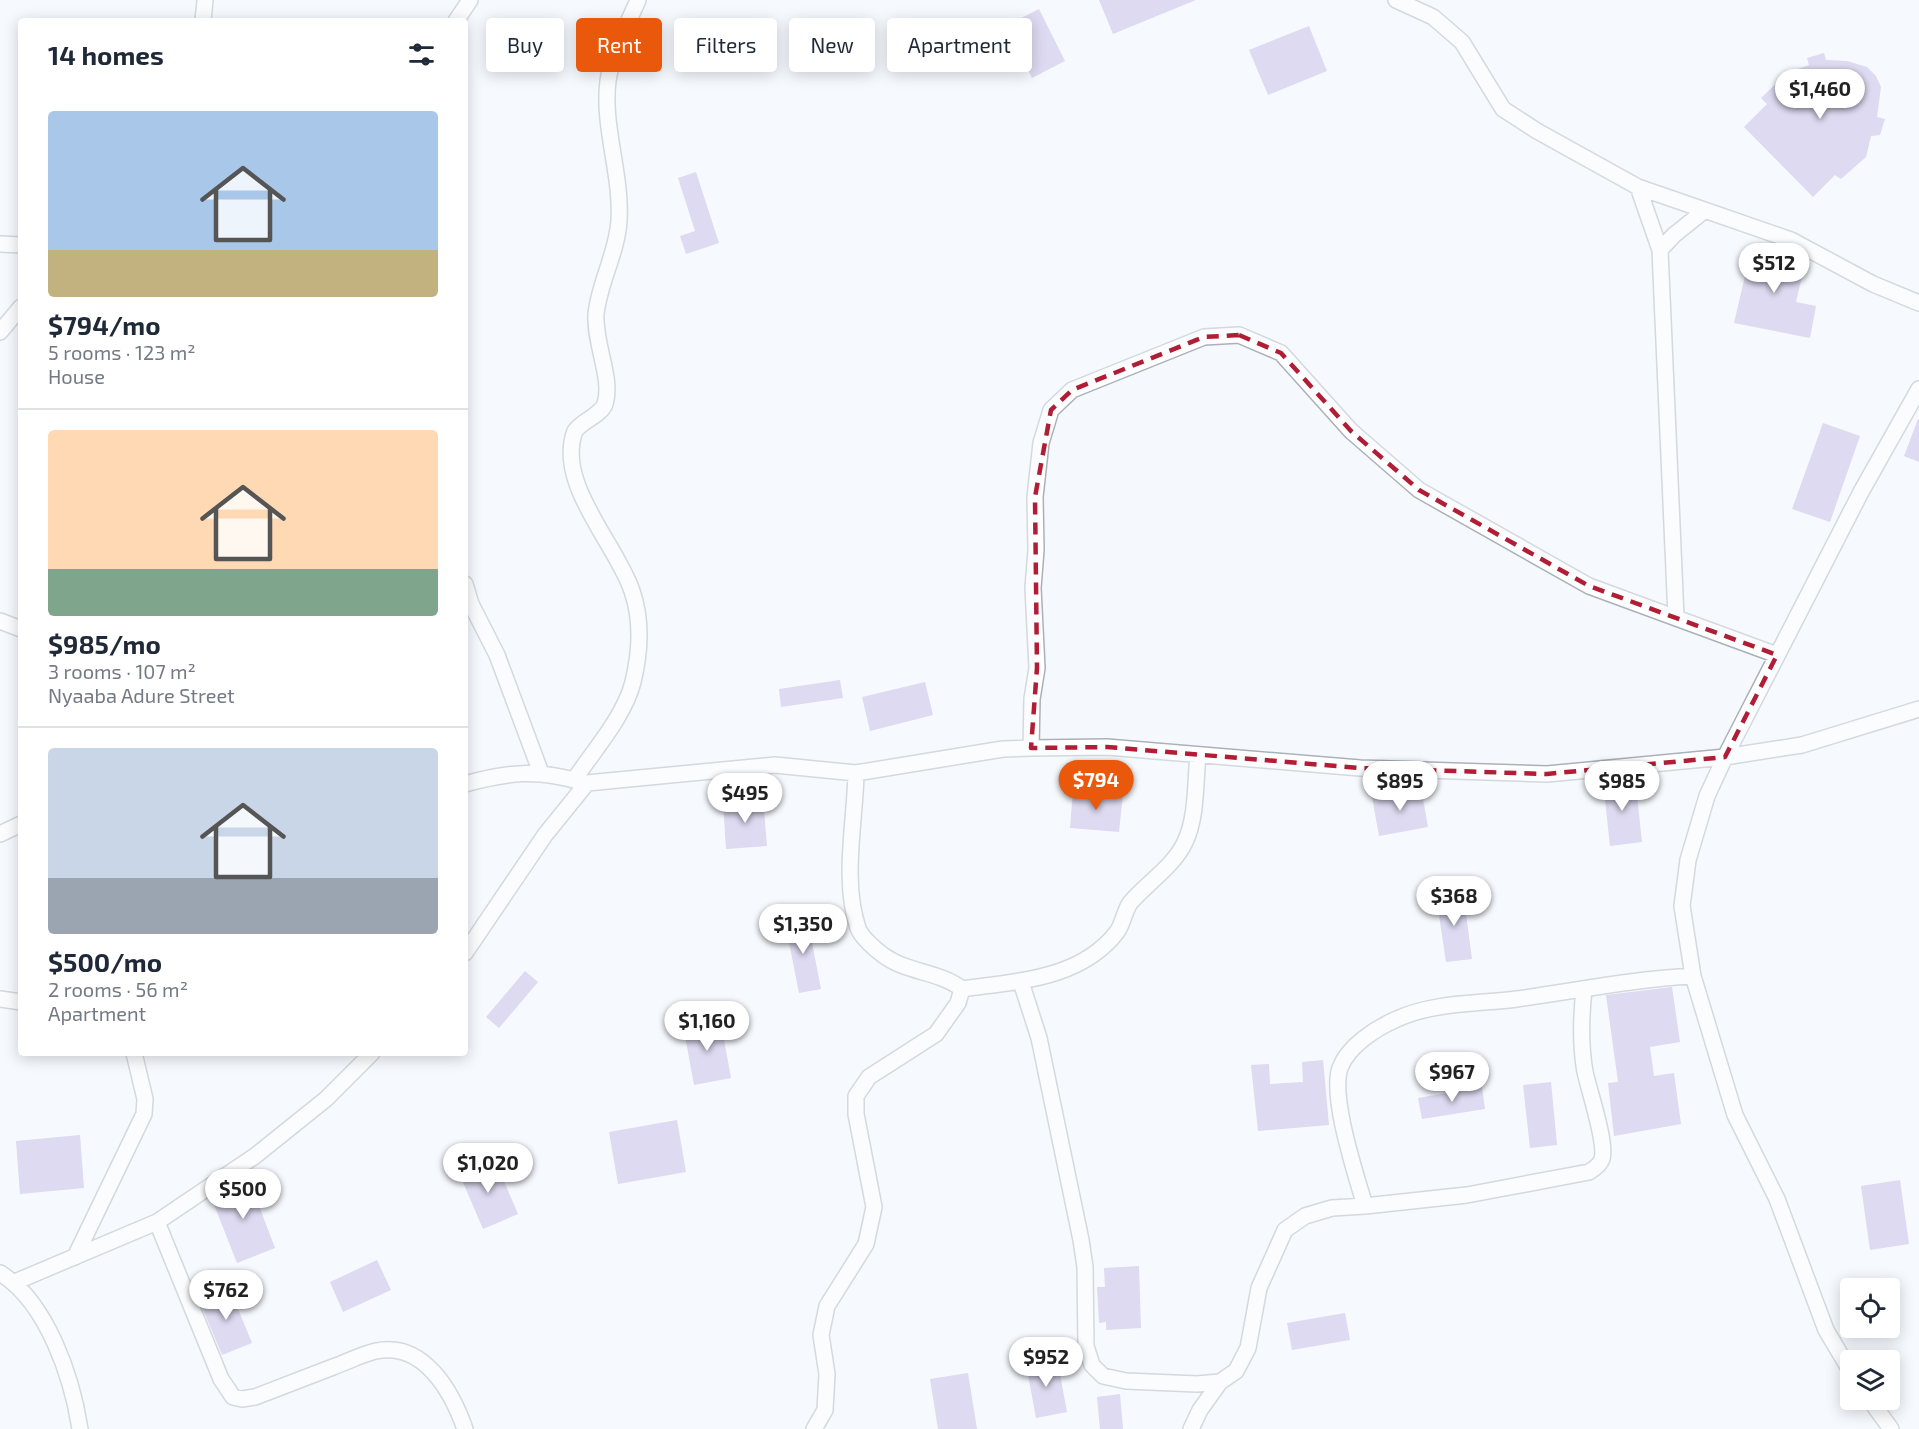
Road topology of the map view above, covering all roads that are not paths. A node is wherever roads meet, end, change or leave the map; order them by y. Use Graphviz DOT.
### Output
graph roads {
  1 [pos="205,0"];
  2 [pos="470,0"];
  3 [pos="638,0"];
  4 [pos="1396,0"];
  5 [pos="202,18"];
  6 [pos="458,18"];
  7 [pos="1638,187"];
  8 [pos="1704,211"];
  9 [pos="0,244"];
  10 [pos="18,245"];
  11 [pos="1660,250"];
  12 [pos="1919,303"];
  13 [pos="18,311"];
  14 [pos="0,332"];
  15 [pos="1919,389"];
  16 [pos="468,594"];
  17 [pos="1676,617"];
  18 [pos="0,621"];
  19 [pos="18,628"];
  20 [pos="1777,655"];
  21 [pos="1919,709"];
  22 [pos="1031,748"];
  23 [pos="1198,756"];
  24 [pos="1725,757"];
  25 [pos="541,773"];
  26 [pos="856,773"];
  27 [pos="581,782"];
  28 [pos="468,783"];
  29 [pos="18,825"];
  30 [pos="0,834"];
  31 [pos="468,949"];
  32 [pos="1693,976"];
  33 [pos="1021,982"];
  34 [pos="962,989"];
  35 [pos="1584,989"];
  36 [pos="0,999"];
  37 [pos="18,1002"];
  38 [pos="135,1056"];
  39 [pos="369,1056"];
  40 [pos="1365,1206"];
  41 [pos="157,1222"];
  42 [pos="75,1257"];
  43 [pos="0,1273"];
  44 [pos="15,1282"];
  45 [pos="1840,1354"];
  46 [pos="1220,1382"];
  47 [pos="1877,1410"];
  48 [pos="80,1429"];
  49 [pos="465,1429"];
  50 [pos="814,1429"];
  51 [pos="1191,1429"];
  52 [pos="1891,1429"];
  1 -- 5 [label="street"];
  2 -- 6 [label="street"];
  3 -- 27 [label="street"];
  4 -- 7 [label="street"];
  7 -- 8 [label="street"];
  7 -- 11 [label="street"];
  8 -- 11 [label="street"];
  8 -- 12 [label="street"];
  9 -- 10 [label="street"];
  11 -- 17 [label="street"];
  13 -- 14 [label="street"];
  15 -- 20 [label="street"];
  16 -- 25 [label="street"];
  17 -- 20 [label="street"];
  17 -- 22 [label="street"];
  18 -- 19 [label="street"];
  20 -- 24 [label="street"];
  21 -- 24 [label="street"];
  22 -- 23 [label="street"];
  22 -- 26 [label="street"];
  23 -- 24 [label="street"];
  23 -- 33 [label="street"];
  24 -- 32 [label="street"];
  25 -- 27 [label="street"];
  25 -- 28 [label="street"];
  26 -- 27 [label="street"];
  26 -- 34 [label="street"];
  27 -- 31 [label="street"];
  29 -- 30 [label="street"];
  32 -- 35 [label="street"];
  32 -- 45 [label="street"];
  33 -- 34 [label="street"];
  33 -- 46 [label="street"];
  34 -- 50 [label="street"];
  35 -- 40 [label="street"];
  35 -- 40 [label="street"];
  36 -- 37 [label="street"];
  38 -- 42 [label="street"];
  39 -- 41 [label="street"];
  40 -- 46 [label="street"];
  41 -- 42 [label="street"];
  41 -- 49 [label="street"];
  42 -- 44 [label="street"];
  43 -- 44 [label="street"];
  44 -- 48 [label="street"];
  46 -- 51 [label="street"];
  47 -- 52 [label="street"];
}
